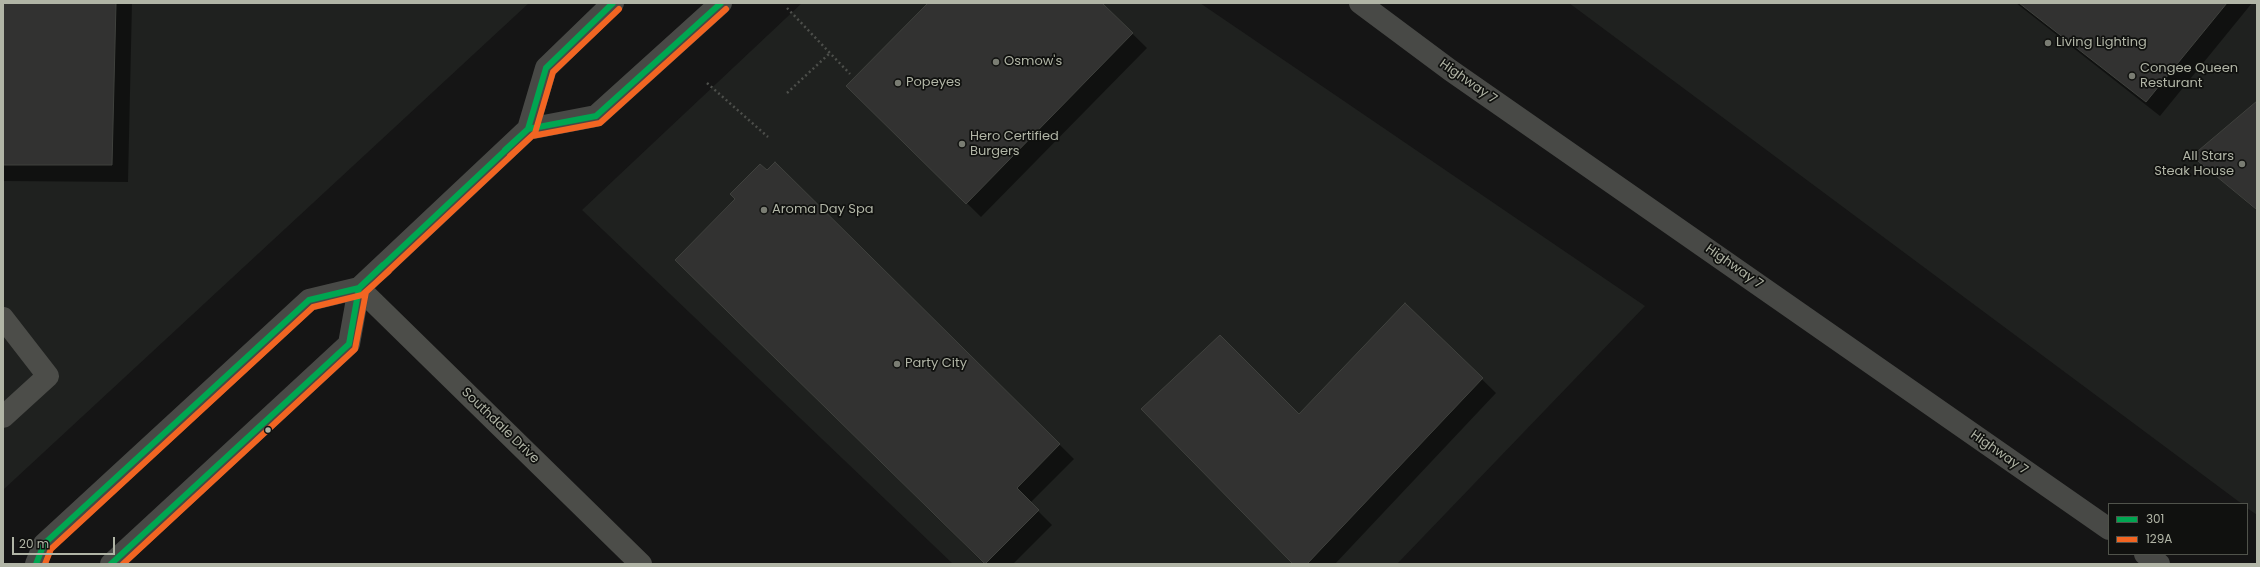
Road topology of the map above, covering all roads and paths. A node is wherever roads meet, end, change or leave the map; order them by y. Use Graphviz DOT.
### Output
graph roads {
  1 [pos="613,3"];
  2 [pos="721,3"];
  3 [pos="1360,3"];
  4 [pos="787,8"];
  5 [pos="830,53"];
  6 [pos="850,74"];
  7 [pos="707,83"];
  8 [pos="787,93"];
  9 [pos="528,129"];
  10 [pos="768,137"];
  11 [pos="359,288"];
  12 [pos="3,318"];
  13 [pos="3,418"];
  14 [pos="2108,528"];
  15 [pos="2146,555"];
  16 [pos="36,564"];
  17 [pos="111,564"];
  18 [pos="640,564"];
  19 [pos="2159,564"];
  1 -- 9 [label="main road"];
  2 -- 9 [label="main road"];
  3 -- 14 [label="main road, Highway 7"];
  4 -- 5 [label="path"];
  5 -- 6 [label="path"];
  5 -- 8 [label="path"];
  7 -- 10 [label="path"];
  9 -- 11 [label="main road"];
  11 -- 16 [label="main road"];
  11 -- 17 [label="main road"];
  11 -- 18 [label="street, Southdale Drive"];
  12 -- 13 [label="street"];
  15 -- 19 [label="main road"];
}
